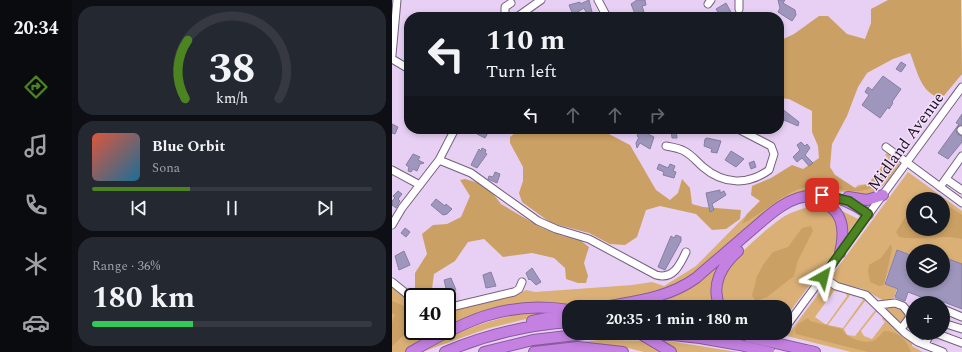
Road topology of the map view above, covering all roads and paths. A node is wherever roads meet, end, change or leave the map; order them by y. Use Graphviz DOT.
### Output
graph roads {
  1 [pos="397,0"];
  2 [pos="541,0"];
  3 [pos="598,0"];
  4 [pos="740,0"];
  5 [pos="511,3"];
  6 [pos="740,9"];
  7 [pos="506,12"];
  8 [pos="524,12"];
  9 [pos="604,12"];
  10 [pos="392,55"];
  11 [pos="392,60"];
  12 [pos="404,66"];
  13 [pos="962,86"];
  14 [pos="452,134"];
  15 [pos="748,134"];
  16 [pos="666,146"];
  17 [pos="886,147"];
  18 [pos="962,156"];
  19 [pos="439,160"];
  20 [pos="906,163"];
  21 [pos="392,170"];
  22 [pos="946,179"];
  23 [pos="420,185"];
  24 [pos="940,187"];
  25 [pos="962,190"];
  26 [pos="883,195"];
  27 [pos="815,198"];
  28 [pos="962,204"];
  29 [pos="866,217"];
  30 [pos="392,222"];
  31 [pos="686,252"];
  32 [pos="840,253"];
  33 [pos="823,277"];
  34 [pos="392,282"];
  35 [pos="522,282"];
  36 [pos="404,291"];
  37 [pos="645,300"];
  38 [pos="717,300"];
  39 [pos="878,305"];
  40 [pos="456,306"];
  41 [pos="562,311"];
  42 [pos="950,311"];
  43 [pos="562,314"];
  44 [pos="962,317"];
  45 [pos="792,319"];
  46 [pos="562,323"];
  47 [pos="950,325"];
  48 [pos="962,329"];
  49 [pos="901,330"];
  50 [pos="906,332"];
  51 [pos="562,337"];
  52 [pos="950,339"];
  53 [pos="650,340"];
  54 [pos="711,340"];
  55 [pos="767,340"];
  56 [pos="776,340"];
  57 [pos="919,340"];
  58 [pos="927,340"];
  59 [pos="473,342"];
  60 [pos="962,343"];
  61 [pos="925,345"];
  62 [pos="810,351"];
  63 [pos="411,352"];
  64 [pos="445,352"];
  65 [pos="484,352"];
  66 [pos="534,352"];
  67 [pos="623,352"];
  68 [pos="670,352"];
  69 [pos="768,352"];
  70 [pos="943,352"];
  1 -- 10 [label="street"];
  2 -- 8 [label="street"];
  3 -- 9 [label="street"];
  4 -- 6 [label="street"];
  5 -- 7 [label="street"];
  11 -- 12 [label="street"];
  13 -- 20 [label="street, Midland Avenue"];
  14 -- 19 [label="street"];
  15 -- 16 [label="street"];
  17 -- 20 [label="street"];
  18 -- 22 [label="street"];
  19 -- 23 [label="street"];
  19 -- 31 [label="street"];
  20 -- 24 [label="street"];
  20 -- 26 [label="street, Midland Avenue"];
  21 -- 23 [label="street"];
  22 -- 24 [label="street"];
  22 -- 25 [label="street"];
  23 -- 30 [label="street"];
  24 -- 28 [label="street"];
  26 -- 27 [label="highway"];
  26 -- 29 [label="street, Midland Avenue"];
  27 -- 29 [label="highway"];
  27 -- 32 [label="highway"];
  27 -- 37 [label="highway"];
  27 -- 38 [label="highway"];
  29 -- 32 [label="street, Midland Avenue"];
  32 -- 33 [label="street, Midland Avenue"];
  33 -- 39 [label="street"];
  33 -- 45 [label="street, Midland Avenue"];
  34 -- 36 [label="street"];
  35 -- 40 [label="street"];
  39 -- 49 [label="street"];
  39 -- 49 [label="street"];
  41 -- 63 [label="highway"];
  42 -- 44 [label="street"];
  43 -- 59 [label="highway"];
  46 -- 59 [label="highway"];
  47 -- 48 [label="street"];
  49 -- 50 [label="street"];
  51 -- 65 [label="highway"];
  52 -- 60 [label="street"];
  53 -- 68 [label="highway"];
  54 -- 69 [label="highway, bridge"];
  55 -- 62 [label="highway, bridge"];
  56 -- 69 [label="street"];
  57 -- 61 [label="street"];
  58 -- 61 [label="street"];
  59 -- 64 [label="highway"];
  61 -- 70 [label="street"];
  66 -- 67 [label="highway"];
}
